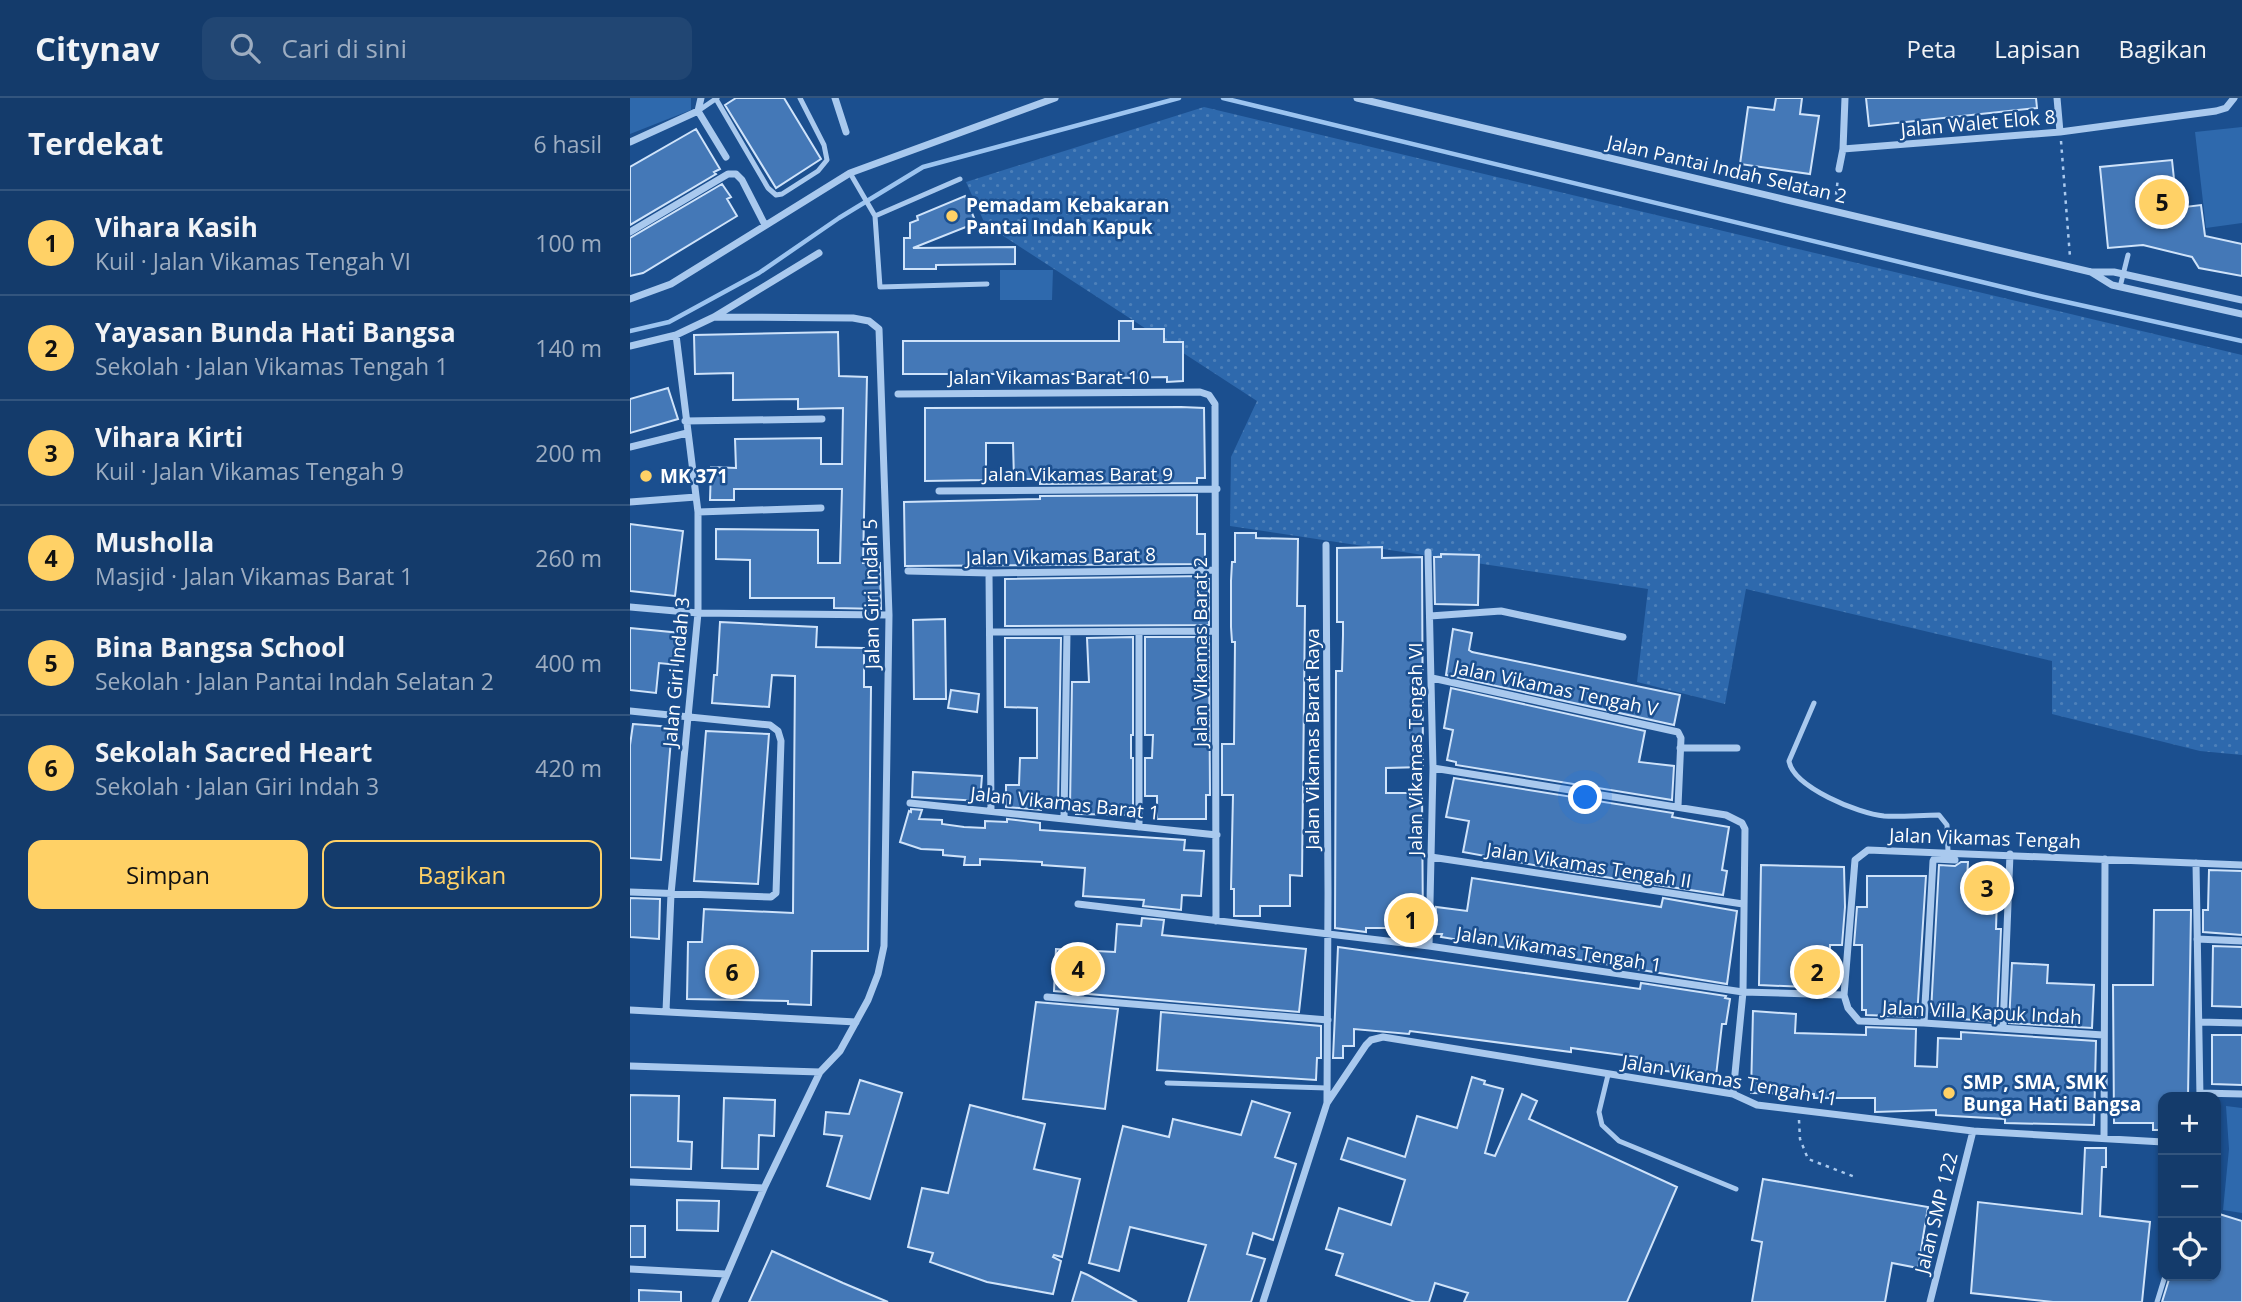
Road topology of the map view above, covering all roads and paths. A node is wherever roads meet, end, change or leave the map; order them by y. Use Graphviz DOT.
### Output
graph roads {
  1 [pos="701,98"];
  2 [pos="716,98"];
  3 [pos="800,98"];
  4 [pos="835,98"];
  5 [pos="1055,98"];
  6 [pos="1360,98"];
  7 [pos="1845,98"];
  8 [pos="2057,98"];
  9 [pos="2234,98"];
  10 [pos="698,111"];
  11 [pos="846,132"];
  12 [pos="2060,132"];
  13 [pos="630,142"];
  14 [pos="1843,149"];
  15 [pos="726,157"];
  16 [pos="1839,169"];
  17 [pos="849,173"];
  18 [pos="960,179"];
  19 [pos="1835,210"];
  20 [pos="873,213"];
  21 [pos="765,225"];
  22 [pos="630,232"];
  23 [pos="820,253"];
  24 [pos="2128,255"];
  25 [pos="2071,267"];
  26 [pos="2091,272"];
  27 [pos="2123,274"];
  28 [pos="987,284"];
  29 [pos="2120,288"];
  30 [pos="630,299"];
  31 [pos="2242,300"];
  32 [pos="2242,314"];
  33 [pos="714,317"];
  34 [pos="676,335"];
  35 [pos="630,346"];
  36 [pos="1200,392"];
  37 [pos="898,394"];
  38 [pos="822,419"];
  39 [pos="685,421"];
  40 [pos="687,433"];
  41 [pos="630,447"];
  42 [pos="1217,489"];
  43 [pos="939,491"];
  44 [pos="696,497"];
  45 [pos="630,502"];
  46 [pos="821,508"];
  47 [pos="698,512"];
  48 [pos="1326,545"];
  49 [pos="1428,552"];
  50 [pos="1215,570"];
  51 [pos="908,572"];
  52 [pos="989,573"];
  53 [pos="630,607"];
  54 [pos="698,613"];
  55 [pos="889,615"];
  56 [pos="1430,616"];
  57 [pos="1215,631"];
  58 [pos="991,632"];
  59 [pos="1067,633"];
  60 [pos="1139,633"];
  61 [pos="1623,637"];
  62 [pos="1432,678"];
  63 [pos="1814,703"];
  64 [pos="630,711"];
  65 [pos="689,718"];
  66 [pos="1680,748"];
  67 [pos="1737,748"];
  68 [pos="1433,768"];
  69 [pos="910,803"];
  70 [pos="1678,806"];
  71 [pos="991,810"];
  72 [pos="1065,818"];
  73 [pos="1139,827"];
  74 [pos="1217,835"];
  75 [pos="1948,852"];
  76 [pos="2010,854"];
  77 [pos="1431,857"];
  78 [pos="2105,859"];
  79 [pos="1955,860"];
  80 [pos="2196,863"];
  81 [pos="2242,865"];
  82 [pos="630,892"];
  83 [pos="671,894"];
  84 [pos="1078,904"];
  85 [pos="1743,904"];
  86 [pos="1216,921"];
  87 [pos="1328,934"];
  88 [pos="2197,939"];
  89 [pos="2242,942"];
  90 [pos="1429,946"];
  91 [pos="1743,992"];
  92 [pos="1844,995"];
  93 [pos="1047,997"];
  94 [pos="630,1010"];
  95 [pos="666,1011"];
  96 [pos="1328,1020"];
  97 [pos="856,1022"];
  98 [pos="2199,1022"];
  99 [pos="1924,1023"];
  100 [pos="2242,1023"];
  101 [pos="2003,1028"];
  102 [pos="2103,1035"];
  103 [pos="630,1066"];
  104 [pos="820,1072"];
  105 [pos="1608,1074"];
  106 [pos="1167,1083"];
  107 [pos="1327,1088"];
  108 [pos="2200,1092"];
  109 [pos="1733,1094"];
  110 [pos="2221,1094"];
  111 [pos="2242,1094"];
  112 [pos="1327,1103"];
  113 [pos="1798,1110"];
  114 [pos="1973,1132"];
  115 [pos="2104,1138"];
  116 [pos="2158,1142"];
  117 [pos="1855,1177"];
  118 [pos="630,1182"];
  119 [pos="764,1188"];
  120 [pos="1736,1189"];
  121 [pos="630,1269"];
  122 [pos="725,1274"];
  123 [pos="2163,1281"];
  124 [pos="715,1302"];
  125 [pos="1262,1302"];
  126 [pos="1930,1302"];
  127 [pos="2157,1302"];
  1 -- 10 [label="street"];
  2 -- 3 [label="lane"];
  2 -- 10 [label="lane"];
  4 -- 11 [label="street"];
  5 -- 17 [label="street"];
  6 -- 19 [label="street, Jalan Pantai Indah Selatan 2"];
  7 -- 14 [label="street"];
  8 -- 12 [label="street"];
  9 -- 12 [label="street, Jalan Walet Elok 8"];
  10 -- 13 [label="street"];
  10 -- 15 [label="street"];
  12 -- 14 [label="street, Jalan Walet Elok 8"];
  12 -- 25 [label="path"];
  14 -- 16 [label="street"];
  16 -- 19 [label="path"];
  17 -- 20 [label="lane"];
  17 -- 21 [label="street"];
  18 -- 20 [label="lane"];
  19 -- 25 [label="street, Jalan Pantai Indah Selatan 2"];
  20 -- 28 [label="lane"];
  21 -- 22 [label="street"];
  21 -- 30 [label="street"];
  23 -- 33 [label="street, Jalan Giri Indah 5"];
  24 -- 27 [label="lane"];
  25 -- 26 [label="street, Jalan Pantai Indah Selatan 2"];
  26 -- 27 [label="street, Jalan Pantai Indah Selatan 2"];
  26 -- 29 [label="street, Jalan Pantai Indah Selatan 2"];
  27 -- 29 [label="lane"];
  27 -- 31 [label="street, Jalan Pantai Indah Selatan 2"];
  29 -- 32 [label="street, Jalan Pantai Indah Selatan 2"];
  33 -- 34 [label="street, Jalan Giri Indah 5"];
  33 -- 55 [label="street, Jalan Giri Indah 5"];
  34 -- 35 [label="street, Jalan Giri Indah 5"];
  34 -- 39 [label="street, Jalan Giri Indah 3"];
  36 -- 37 [label="street, Jalan Vikamas Barat 10"];
  36 -- 42 [label="street, Jalan Vikamas Barat 2"];
  38 -- 39 [label="street"];
  39 -- 40 [label="street, Jalan Giri Indah 3"];
  40 -- 41 [label="street"];
  40 -- 44 [label="street, Jalan Giri Indah 3"];
  42 -- 43 [label="street, Jalan Vikamas Barat 9"];
  42 -- 50 [label="street, Jalan Vikamas Barat 2"];
  44 -- 45 [label="street"];
  44 -- 47 [label="street, Jalan Giri Indah 3"];
  46 -- 47 [label="street"];
  47 -- 54 [label="street, Jalan Giri Indah 3"];
  48 -- 87 [label="street, Jalan Vikamas Barat Raya"];
  49 -- 56 [label="street, Jalan Vikamas Tengah VI"];
  50 -- 52 [label="street, Jalan Vikamas Barat 8"];
  50 -- 57 [label="street, Jalan Vikamas Barat 2"];
  51 -- 52 [label="street, Jalan Vikamas Barat 8"];
  52 -- 58 [label="street"];
  53 -- 54 [label="street"];
  54 -- 55 [label="street"];
  54 -- 65 [label="street, Jalan Giri Indah 3"];
  55 -- 97 [label="street, Jalan Giri Indah 5"];
  56 -- 61 [label="street"];
  56 -- 62 [label="street, Jalan Vikamas Tengah VI"];
  57 -- 60 [label="street"];
  57 -- 74 [label="street, Jalan Vikamas Barat 2"];
  58 -- 59 [label="street"];
  58 -- 71 [label="street"];
  59 -- 60 [label="street"];
  59 -- 72 [label="street"];
  60 -- 73 [label="street"];
  62 -- 66 [label="street, Jalan Vikamas Tengah V"];
  62 -- 68 [label="street, Jalan Vikamas Tengah VI"];
  63 -- 75 [label="lane"];
  64 -- 65 [label="street"];
  65 -- 83 [label="street, Jalan Giri Indah 3"];
  65 -- 83 [label="street"];
  66 -- 67 [label="street"];
  66 -- 70 [label="street"];
  68 -- 70 [label="street"];
  68 -- 77 [label="street, Jalan Vikamas Tengah VI"];
  69 -- 71 [label="street, Jalan Vikamas Barat 1"];
  70 -- 85 [label="street"];
  71 -- 72 [label="street, Jalan Vikamas Barat 1"];
  72 -- 73 [label="street, Jalan Vikamas Barat 1"];
  73 -- 74 [label="street, Jalan Vikamas Barat 1"];
  74 -- 86 [label="street, Jalan Vikamas Barat 2"];
  75 -- 76 [label="street, Jalan Vikamas Tengah"];
  75 -- 92 [label="street, Jalan Vikamas Tengah"];
  76 -- 78 [label="street, Jalan Vikamas Tengah"];
  76 -- 101 [label="street"];
  77 -- 85 [label="street, Jalan Vikamas Tengah II"];
  77 -- 90 [label="street, Jalan Vikamas Tengah VI"];
  78 -- 80 [label="street, Jalan Vikamas Tengah"];
  78 -- 102 [label="street"];
  79 -- 99 [label="street"];
  80 -- 81 [label="street, Jalan Vikamas Tengah"];
  80 -- 88 [label="street"];
  82 -- 83 [label="street"];
  83 -- 95 [label="street, Jalan Giri Indah 3"];
  84 -- 86 [label="street"];
  85 -- 91 [label="street"];
  86 -- 87 [label="street"];
  87 -- 90 [label="street, Jalan Vikamas Tengah 1"];
  87 -- 96 [label="street, Jalan Vikamas Barat Raya"];
  88 -- 89 [label="street"];
  88 -- 98 [label="street"];
  90 -- 91 [label="street, Jalan Vikamas Tengah 1"];
  91 -- 92 [label="street, Jalan Vikamas Tengah 1"];
  91 -- 109 [label="street"];
  92 -- 99 [label="street, Jalan Villa Kapuk Indah"];
  93 -- 96 [label="street"];
  94 -- 95 [label="street"];
  95 -- 97 [label="street"];
  96 -- 107 [label="street, Jalan Vikamas Barat Raya"];
  97 -- 104 [label="street, Jalan Giri Indah 5"];
  98 -- 100 [label="street"];
  98 -- 108 [label="street"];
  99 -- 101 [label="street, Jalan Villa Kapuk Indah"];
  101 -- 102 [label="street, Jalan Villa Kapuk Indah"];
  102 -- 115 [label="street"];
  103 -- 104 [label="street"];
  104 -- 119 [label="street, Jalan Giri Indah 5"];
  105 -- 109 [label="street, Jalan Vikamas Tengah 11"];
  105 -- 112 [label="street, Jalan Vikamas Tengah 11"];
  105 -- 120 [label="lane"];
  106 -- 107 [label="lane"];
  107 -- 112 [label="street, Jalan Vikamas Barat Raya"];
  109 -- 113 [label="street, Jalan Vikamas Tengah 11"];
  110 -- 111 [label="street"];
  112 -- 125 [label="street"];
  113 -- 114 [label="street, Jalan Vikamas Tengah 11"];
  113 -- 117 [label="path"];
  114 -- 115 [label="street, Jalan Vikamas Tengah 11"];
  114 -- 126 [label="street, Jalan SMP 122"];
  115 -- 116 [label="street, Jalan Vikamas Tengah 11"];
  118 -- 119 [label="street"];
  119 -- 122 [label="street, Jalan Giri Indah 5"];
  121 -- 122 [label="street"];
  122 -- 124 [label="street, Jalan Giri Indah 5"];
  123 -- 127 [label="lane"];
}
